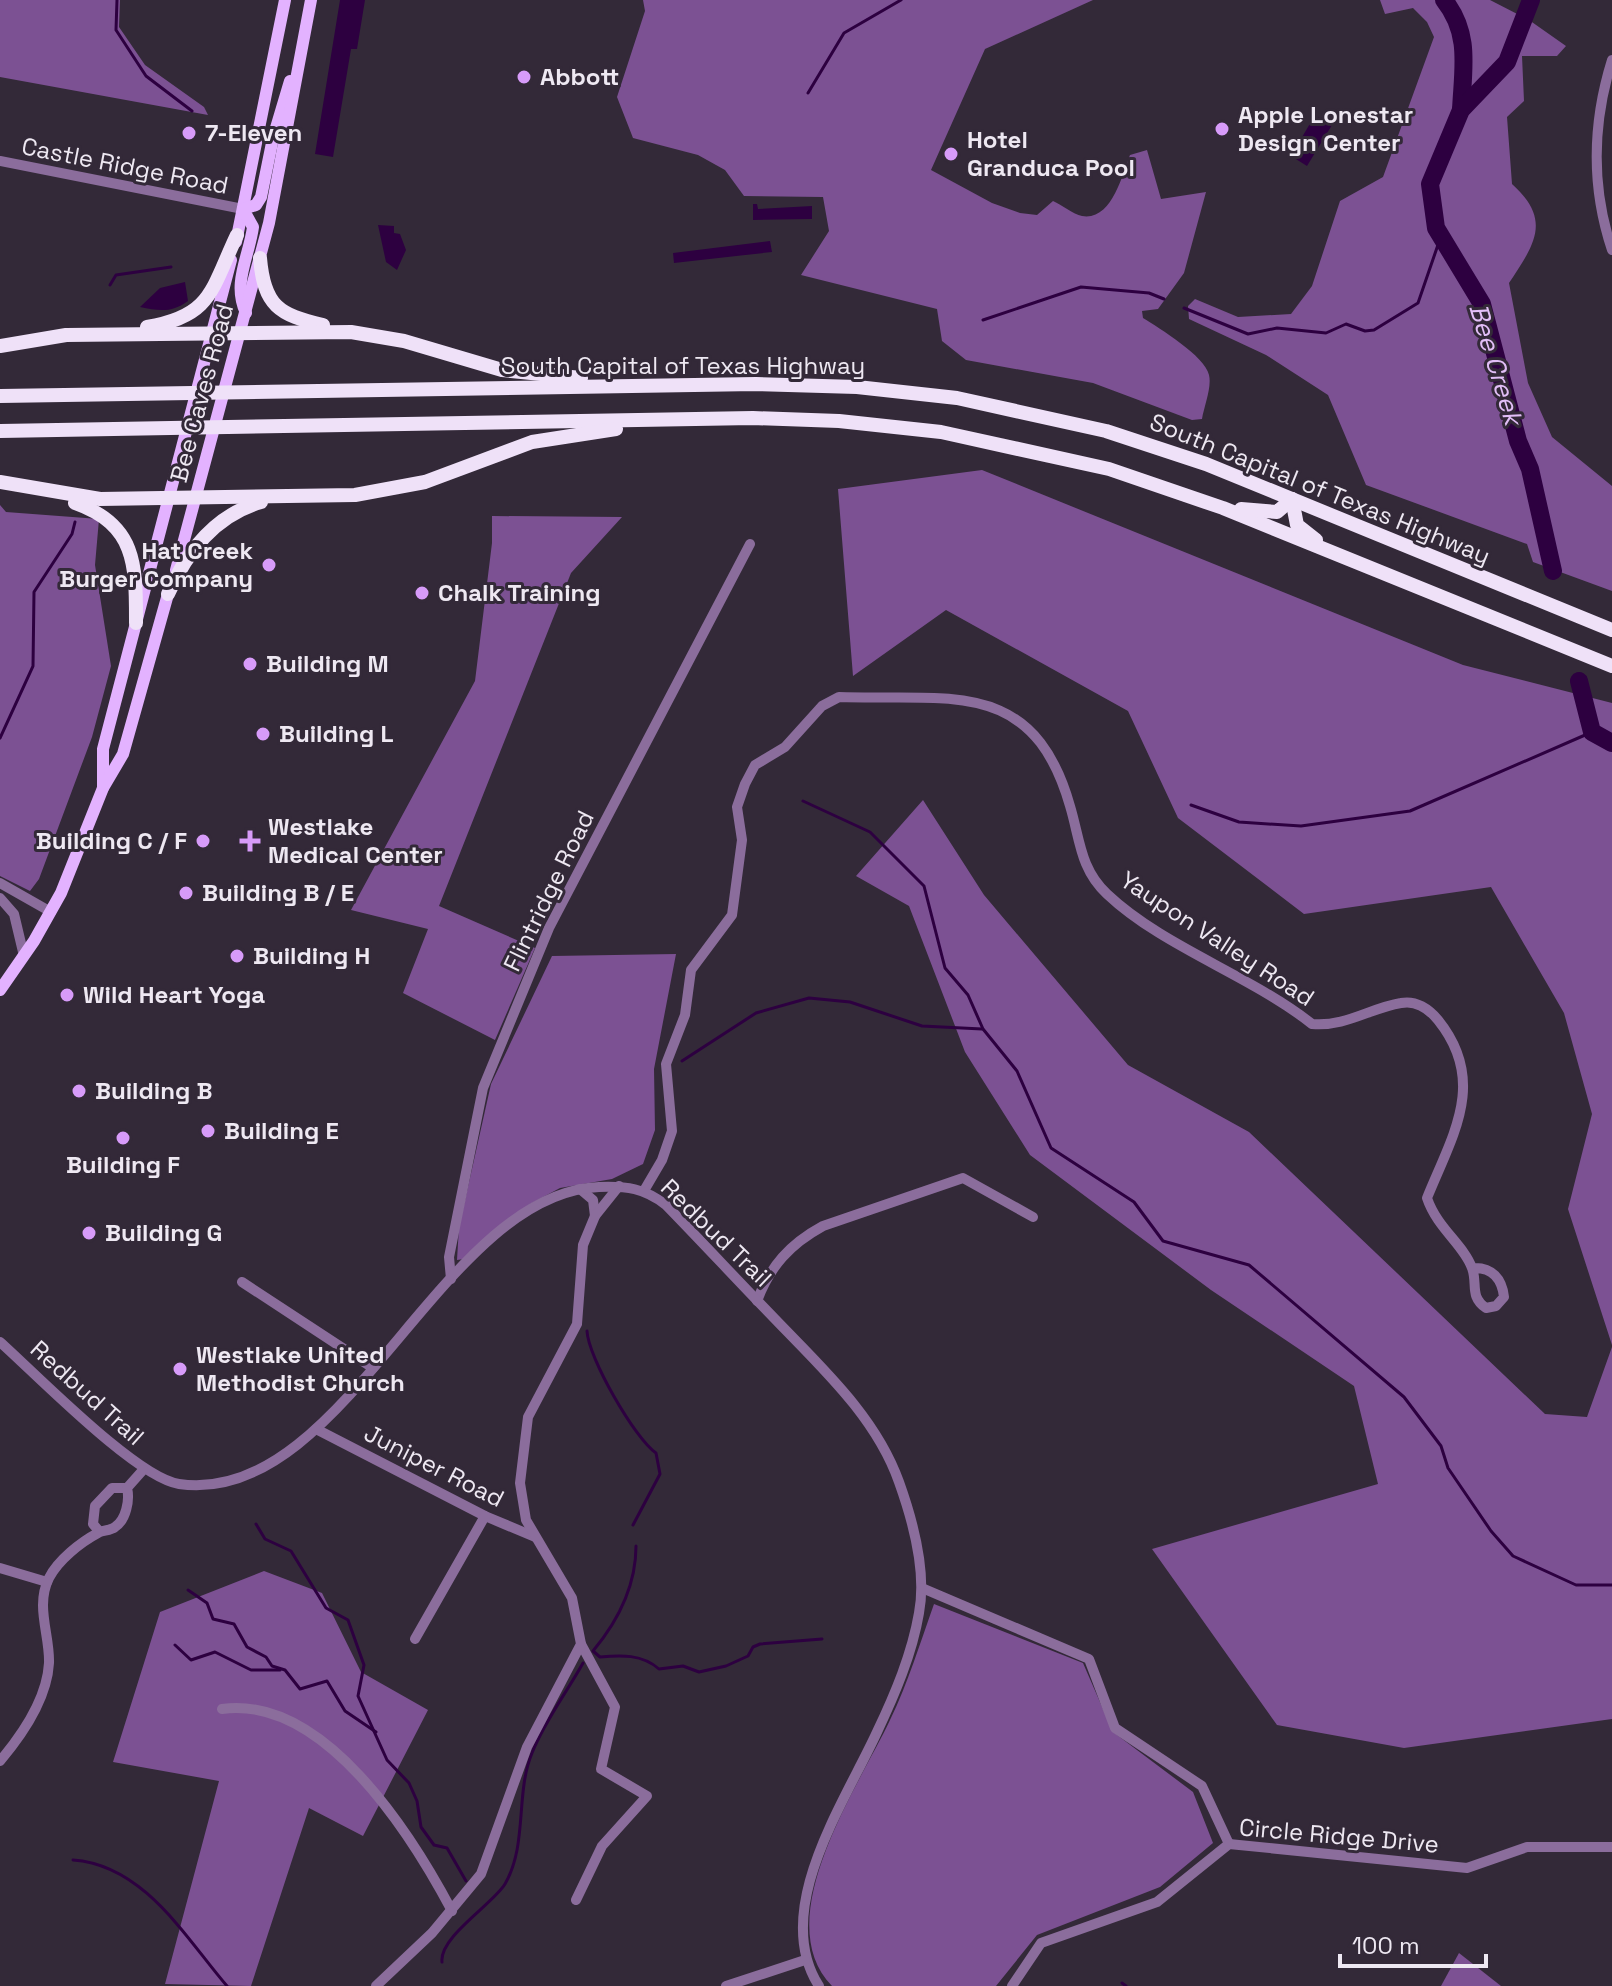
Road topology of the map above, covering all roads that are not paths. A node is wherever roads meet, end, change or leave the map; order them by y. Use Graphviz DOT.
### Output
graph roads {
  1 [pos="285,0"];
  2 [pos="311,0"];
  3 [pos="305,32"];
  4 [pos="1612,60"];
  5 [pos="0,161"];
  6 [pos="243,209"];
  7 [pos="237,235"];
  8 [pos="1612,250"];
  9 [pos="260,258"];
  10 [pos="246,313"];
  11 [pos="241,332"];
  12 [pos="351,332"];
  13 [pos="212,333"];
  14 [pos="101,334"];
  15 [pos="0,346"];
  16 [pos="690,384"];
  17 [pos="0,396"];
  18 [pos="736,418"];
  19 [pos="0,431"];
  20 [pos="0,482"];
  21 [pos="45,492"];
  22 [pos="1190,496"];
  23 [pos="285,497"];
  24 [pos="197,499"];
  25 [pos="1292,499"];
  26 [pos="168,500"];
  27 [pos="750,544"];
  28 [pos="1341,556"];
  29 [pos="168,594"];
  30 [pos="136,623"];
  31 [pos="1612,630"];
  32 [pos="1612,666"];
  33 [pos="103,788"];
  34 [pos="0,883"];
  35 [pos="0,898"];
  36 [pos="51,912"];
  37 [pos="24,956"];
  38 [pos="0,990"];
  39 [pos="619,1186"];
  40 [pos="579,1188"];
  41 [pos="645,1189"];
  42 [pos="595,1216"];
  43 [pos="1033,1217"];
  44 [pos="1473,1268"];
  45 [pos="451,1279"];
  46 [pos="242,1282"];
  47 [pos="757,1301"];
  48 [pos="0,1342"];
  49 [pos="373,1368"];
  50 [pos="316,1429"];
  51 [pos="143,1470"];
  52 [pos="127,1488"];
  53 [pos="485,1516"];
  54 [pos="99,1531"];
  55 [pos="535,1537"];
  56 [pos="0,1568"];
  57 [pos="47,1582"];
  58 [pos="922,1588"];
  59 [pos="415,1639"];
  60 [pos="581,1644"];
  61 [pos="222,1709"];
  62 [pos="0,1761"];
  63 [pos="1229,1844"];
  64 [pos="1612,1847"];
  65 [pos="576,1900"];
  66 [pos="452,1911"];
  67 [pos="805,1960"];
  68 [pos="376,1986"];
  69 [pos="726,1986"];
  70 [pos="819,1986"];
  71 [pos="1012,1986"];
  1 -- 6 [label="main road, Bee Caves Road"];
  2 -- 3 [label="main road, Bee Caves Road"];
  3 -- 6 [label="main road"];
  3 -- 9 [label="main road, Bee Caves Road"];
  4 -- 8 [label="street"];
  5 -- 6 [label="street, Castle Ridge Road"];
  6 -- 7 [label="main road, Bee Caves Road"];
  6 -- 10 [label="main road"];
  7 -- 13 [label="main road, Bee Caves Road"];
  7 -- 14 [label="highway"];
  9 -- 10 [label="main road, Bee Caves Road"];
  9 -- 12 [label="highway"];
  10 -- 11 [label="main road, Bee Caves Road"];
  11 -- 12 [label="highway"];
  11 -- 13 [label="highway"];
  11 -- 24 [label="main road, Bee Caves Road"];
  12 -- 16 [label="highway"];
  13 -- 14 [label="highway"];
  13 -- 26 [label="main road, Bee Caves Road"];
  14 -- 15 [label="highway"];
  16 -- 17 [label="highway, South Capital of Texas Highway"];
  16 -- 25 [label="highway, South Capital of Texas Highway"];
  18 -- 19 [label="highway"];
  18 -- 22 [label="highway"];
  18 -- 23 [label="highway"];
  20 -- 21 [label="highway"];
  21 -- 26 [label="highway"];
  21 -- 30 [label="highway"];
  22 -- 25 [label="highway"];
  22 -- 28 [label="highway"];
  23 -- 24 [label="highway"];
  23 -- 29 [label="highway"];
  24 -- 26 [label="highway"];
  24 -- 29 [label="main road, Bee Caves Road"];
  25 -- 28 [label="highway"];
  25 -- 31 [label="highway, South Capital of Texas Highway"];
  26 -- 30 [label="main road, Bee Caves Road"];
  27 -- 45 [label="street, Flintridge Road"];
  28 -- 32 [label="highway"];
  29 -- 33 [label="main road, Bee Caves Road"];
  30 -- 33 [label="main road, Bee Caves Road"];
  33 -- 36 [label="main road, Bee Caves Road"];
  34 -- 36 [label="street"];
  35 -- 37 [label="street"];
  36 -- 37 [label="main road, Bee Caves Road"];
  37 -- 38 [label="main road, Bee Caves Road"];
  39 -- 40 [label="street, Redbud Trail"];
  39 -- 41 [label="street, Redbud Trail"];
  39 -- 42 [label="street"];
  40 -- 42 [label="street"];
  40 -- 45 [label="street, Redbud Trail"];
  41 -- 44 [label="street, Yaupon Valley Road"];
  41 -- 47 [label="street, Redbud Trail"];
  42 -- 55 [label="street"];
  43 -- 47 [label="street"];
  45 -- 49 [label="street, Redbud Trail"];
  46 -- 49 [label="street"];
  47 -- 58 [label="street, Redbud Trail"];
  48 -- 51 [label="street, Redbud Trail"];
  49 -- 50 [label="street, Redbud Trail"];
  50 -- 51 [label="street, Redbud Trail"];
  50 -- 53 [label="street, Juniper Road"];
  51 -- 52 [label="street"];
  52 -- 54 [label="street"];
  52 -- 54 [label="street"];
  53 -- 55 [label="street, Juniper Road"];
  53 -- 59 [label="street"];
  54 -- 57 [label="street"];
  55 -- 60 [label="street"];
  56 -- 57 [label="street"];
  57 -- 62 [label="street"];
  58 -- 63 [label="street"];
  58 -- 67 [label="street, Redbud Trail"];
  60 -- 65 [label="street"];
  60 -- 66 [label="street"];
  61 -- 66 [label="street"];
  63 -- 64 [label="street, Circle Ridge Drive"];
  63 -- 71 [label="street, Circle Ridge Drive"];
  66 -- 68 [label="street"];
  67 -- 69 [label="street"];
  67 -- 70 [label="street, Redbud Trail"];
}
